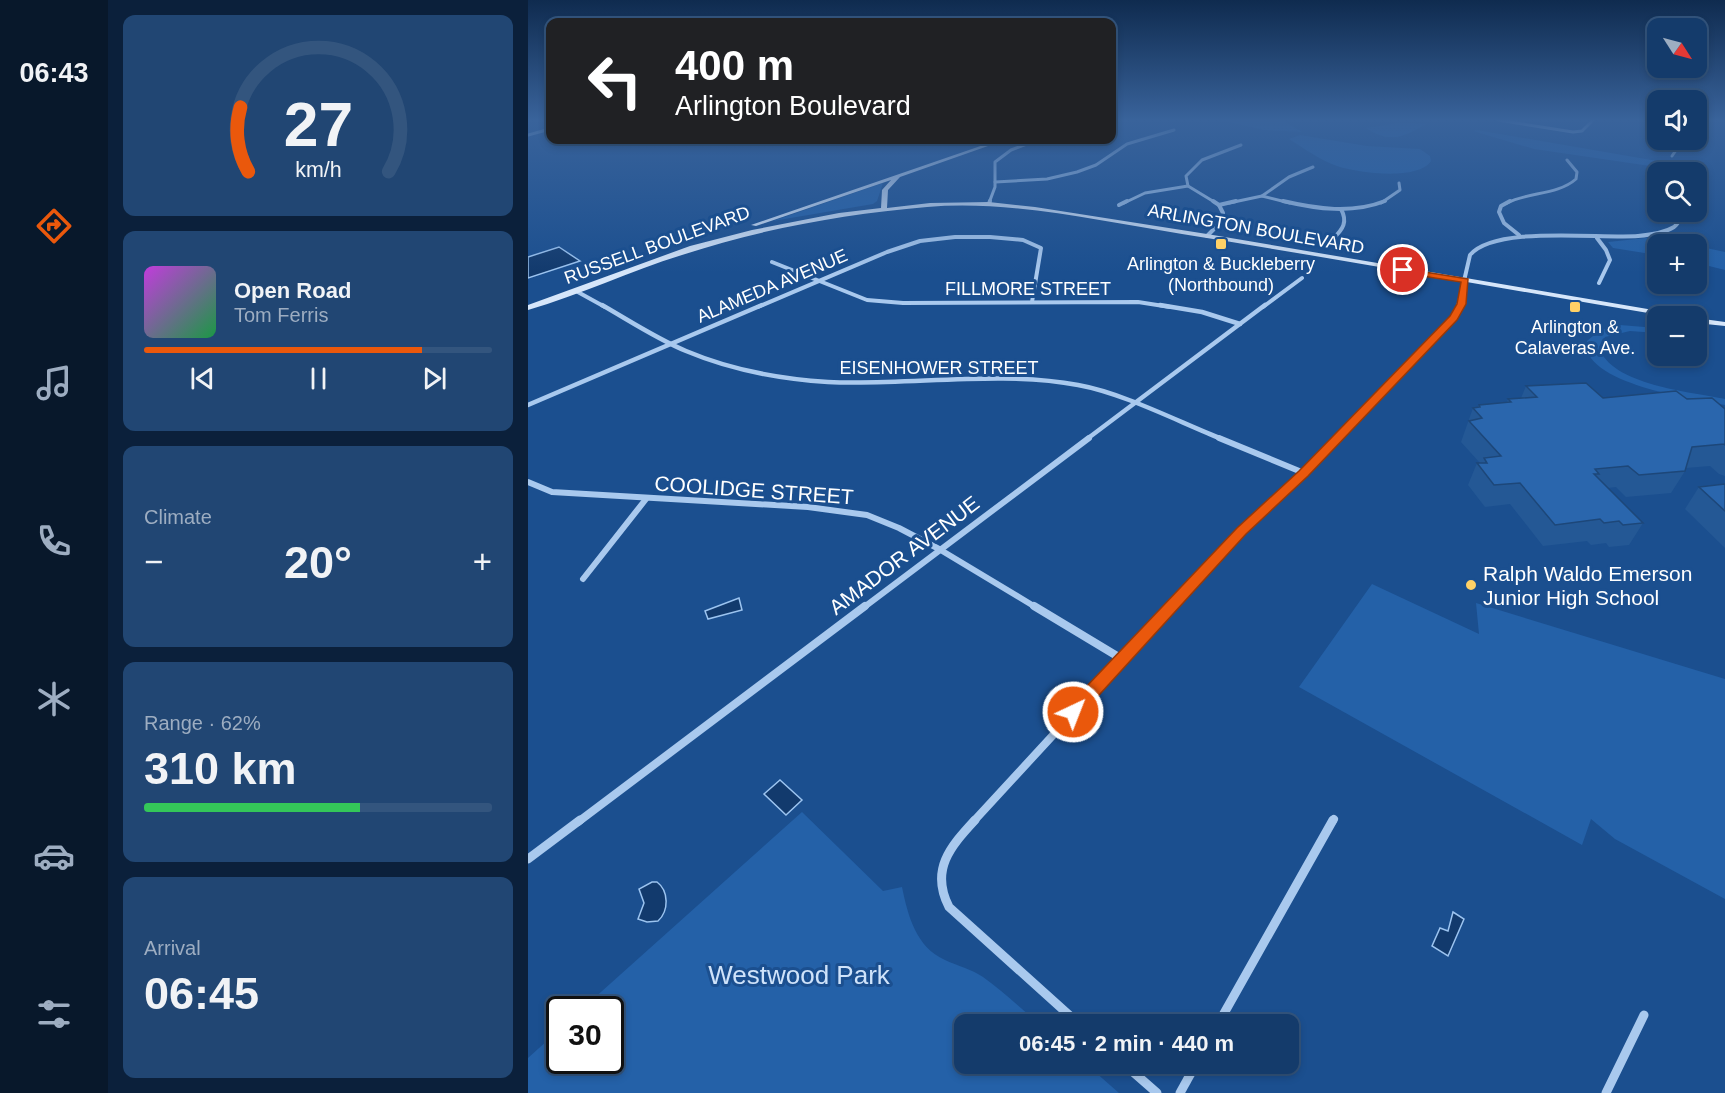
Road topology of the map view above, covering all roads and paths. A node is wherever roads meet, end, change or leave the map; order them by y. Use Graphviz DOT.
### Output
graph roads {
  1 [pos="911,171"];
  2 [pos="994,171"];
  3 [pos="1080,171"];
  4 [pos="1189,171"];
  5 [pos="1303,171"];
  6 [pos="1576,171"];
  7 [pos="899,175"];
  8 [pos="995,182"];
  9 [pos="1399,183"];
  10 [pos="1188,186"];
  11 [pos="1262,196"];
  12 [pos="989,204"];
  13 [pos="1119,205"];
  14 [pos="1219,205"];
  15 [pos="884,208"];
  16 [pos="1341,209"];
  17 [pos="1677,222"];
  18 [pos="1519,235"];
  19 [pos="1207,236"];
  20 [pos="1597,238"];
  21 [pos="1334,239"];
  22 [pos="687,251"];
  23 [pos="772,262"];
  24 [pos="1302,278"];
  25 [pos="1465,280"];
  26 [pos="817,282"];
  27 [pos="1599,283"];
  28 [pos="576,291"];
  29 [pos="1032,302"];
  30 [pos="528,308"];
  31 [pos="1647,311"];
  32 [pos="1707,322"];
  33 [pos="1240,324"];
  34 [pos="1725,324"];
  35 [pos="672,344"];
  36 [pos="1134,403"];
  37 [pos="528,405"];
  38 [pos="1304,473"];
  39 [pos="528,482"];
  40 [pos="646,499"];
  41 [pos="939,549"];
  42 [pos="583,579"];
  43 [pos="1122,659"];
  44 [pos="1334,819"];
  45 [pos="528,859"];
  46 [pos="1069,1014"];
  47 [pos="1224,1014"];
  48 [pos="1644,1015"];
  49 [pos="1135,1074"];
  50 [pos="1190,1074"];
  51 [pos="1157,1093"];
  52 [pos="1180,1093"];
  53 [pos="1606,1093"];
  1 -- 7 [label="main road, RUSSELL BOULEVARD"];
  2 -- 8 [label="street"];
  3 -- 8 [label="street"];
  4 -- 10 [label="street"];
  5 -- 11 [label="street"];
  6 -- 18 [label="street"];
  7 -- 15 [label="main road"];
  7 -- 22 [label="main road, RUSSELL BOULEVARD"];
  8 -- 12 [label="street"];
  9 -- 16 [label="street"];
  10 -- 13 [label="street"];
  10 -- 14 [label="street"];
  11 -- 14 [label="street"];
  11 -- 16 [label="street"];
  12 -- 15 [label="main road, ARLINGTON BOULEVARD"];
  12 -- 19 [label="main road, ARLINGTON BOULEVARD"];
  14 -- 19 [label="street"];
  15 -- 22 [label="main road, ARLINGTON BOULEVARD"];
  16 -- 21 [label="street"];
  17 -- 20 [label="street"];
  18 -- 20 [label="street"];
  18 -- 25 [label="street"];
  19 -- 25 [label="main road, ARLINGTON BOULEVARD"];
  20 -- 27 [label="street"];
  22 -- 28 [label="main road, RUSSELL BOULEVARD"];
  23 -- 26 [label="street, FILLMORE STREET"];
  24 -- 33 [label="street, AMADOR AVENUE"];
  25 -- 31 [label="main road, ARLINGTON BOULEVARD"];
  25 -- 38 [label="street"];
  26 -- 29 [label="street, FILLMORE STREET"];
  26 -- 29 [label="street, ALAMEDA AVENUE"];
  26 -- 35 [label="street, ALAMEDA AVENUE"];
  28 -- 30 [label="main road, RUSSELL BOULEVARD"];
  28 -- 35 [label="street, EISENHOWER STREET"];
  29 -- 33 [label="street, FILLMORE STREET"];
  32 -- 34 [label="main road"];
  33 -- 36 [label="street, AMADOR AVENUE"];
  35 -- 36 [label="street, EISENHOWER STREET"];
  35 -- 37 [label="street, ALAMEDA AVENUE"];
  36 -- 38 [label="street, EISENHOWER STREET"];
  36 -- 41 [label="street, AMADOR AVENUE"];
  38 -- 43 [label="street"];
  39 -- 40 [label="street, COOLIDGE STREET"];
  40 -- 41 [label="street, COOLIDGE STREET"];
  40 -- 42 [label="street"];
  41 -- 43 [label="street, COOLIDGE STREET"];
  41 -- 45 [label="street, AMADOR AVENUE"];
  43 -- 46 [label="street"];
  44 -- 47 [label="street"];
  48 -- 53 [label="street"];
  49 -- 51 [label="street"];
  50 -- 52 [label="street"];
}
